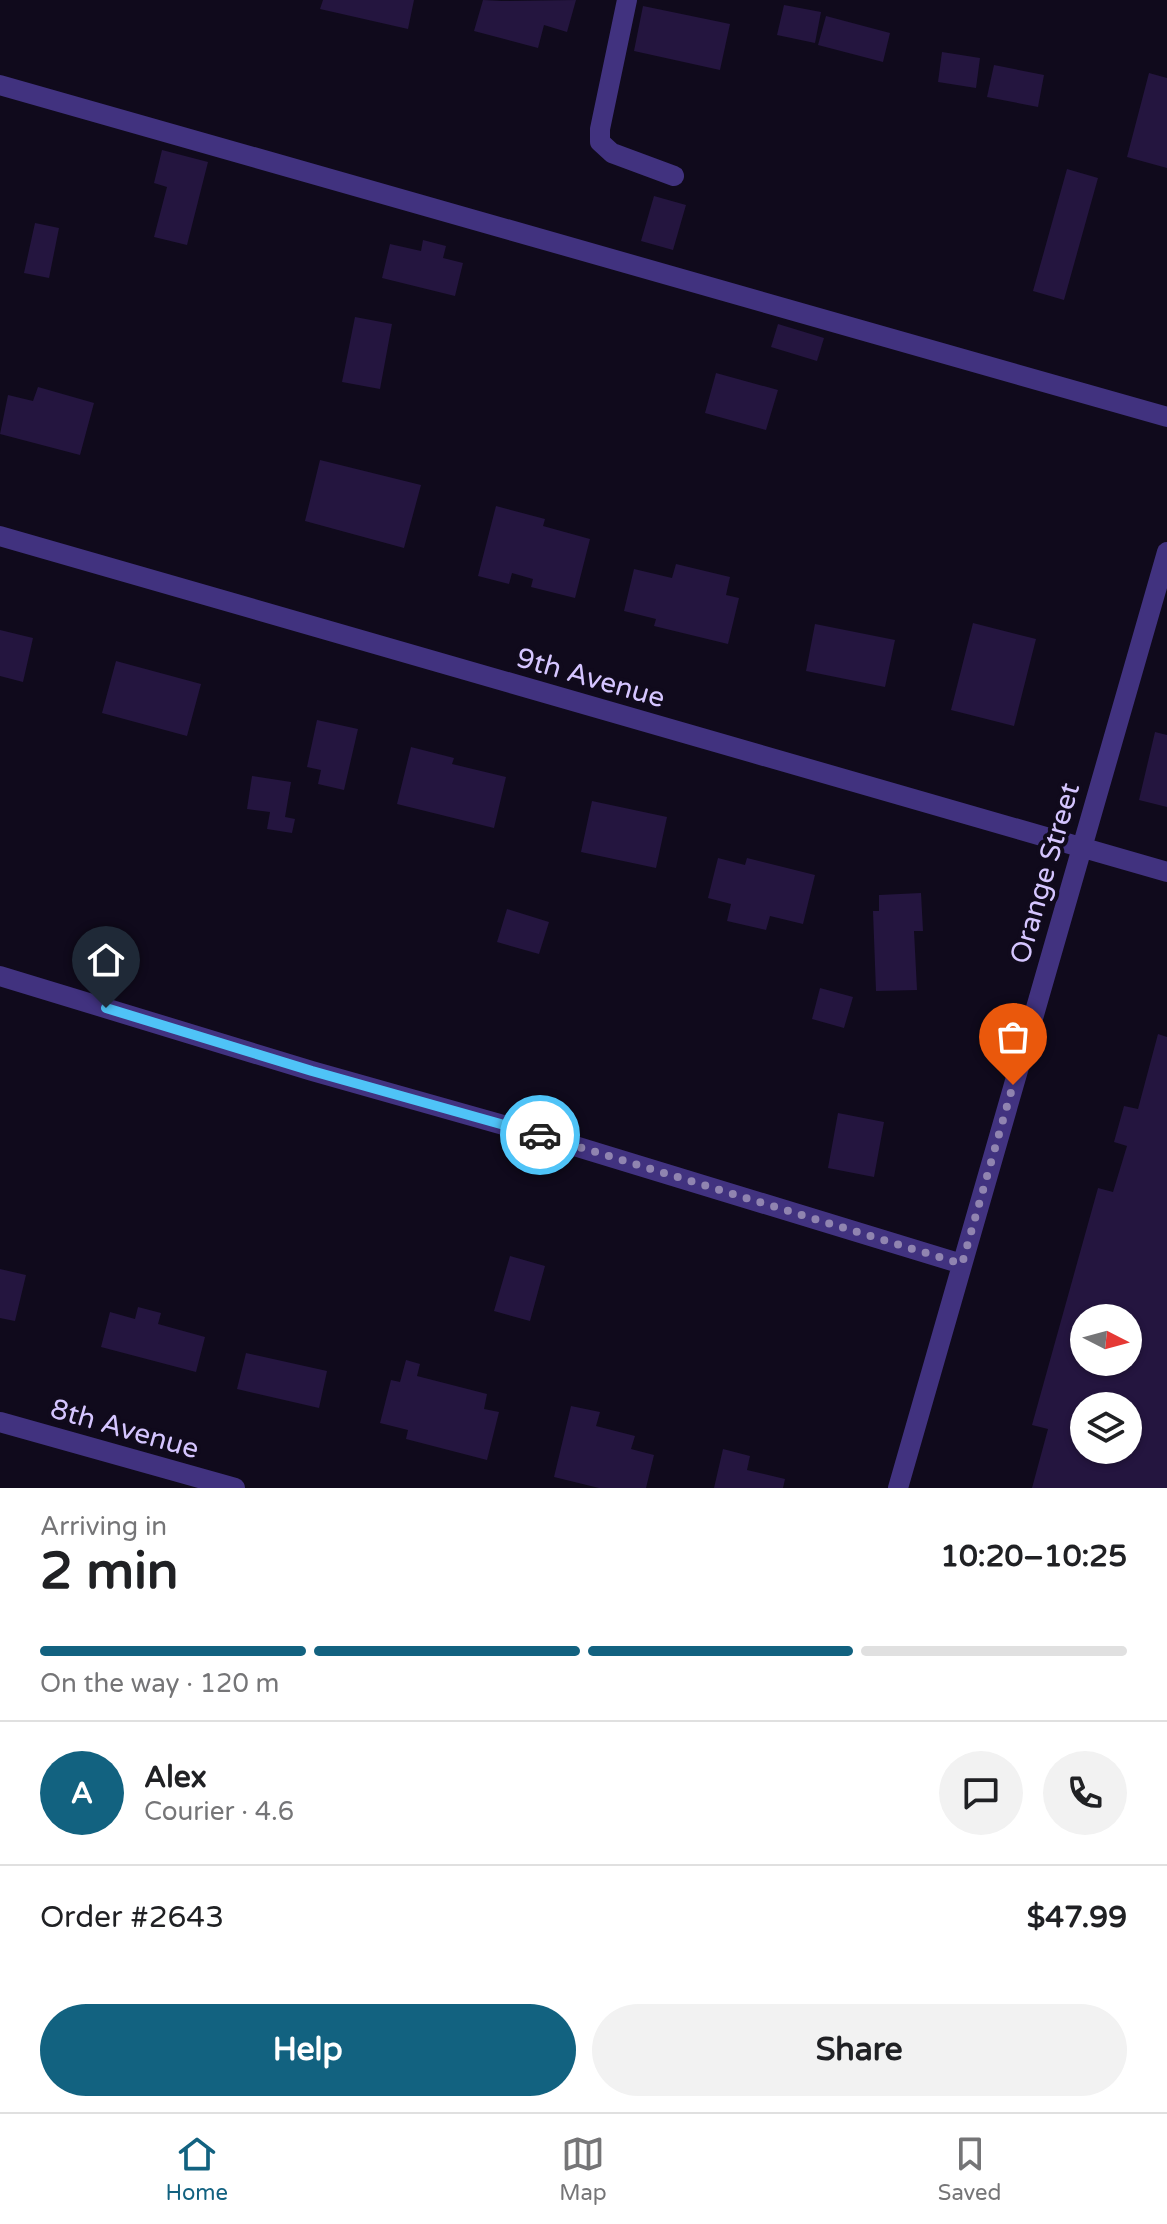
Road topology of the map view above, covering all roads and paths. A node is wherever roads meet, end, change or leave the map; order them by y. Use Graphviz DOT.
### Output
graph roads {
  1 [pos="627,0"];
  2 [pos="0,85"];
  3 [pos="674,176"];
  4 [pos="1167,417"];
  5 [pos="0,536"];
  6 [pos="1167,552"];
  7 [pos="1080,847"];
  8 [pos="1167,872"];
  9 [pos="0,976"];
  10 [pos="962,1264"];
  11 [pos="0,1422"];
  12 [pos="235,1488"];
  13 [pos="898,1488"];
  1 -- 3 [label="street"];
  2 -- 4 [label="street"];
  5 -- 7 [label="street, 9th Avenue"];
  6 -- 7 [label="street, Orange Street"];
  7 -- 8 [label="street, 9th Avenue"];
  7 -- 10 [label="street, Orange Street"];
  9 -- 10 [label="street"];
  10 -- 13 [label="street, Orange Street"];
  11 -- 12 [label="street, 8th Avenue"];
}
